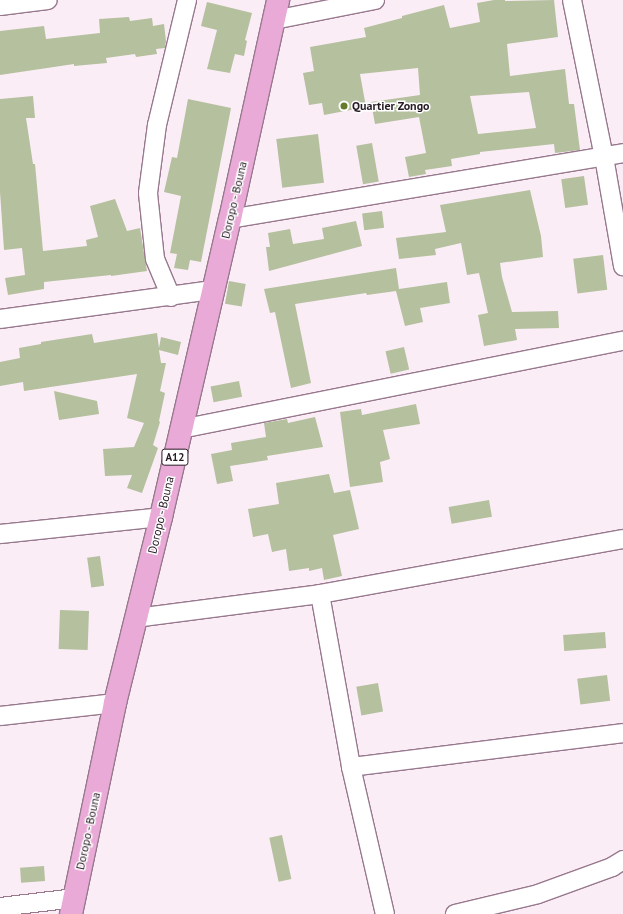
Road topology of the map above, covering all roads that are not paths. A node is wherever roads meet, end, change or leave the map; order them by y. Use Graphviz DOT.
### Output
graph roads {
  1 [pos="48,0"];
  2 [pos="187,0"];
  3 [pos="375,0"];
  4 [pos="572,0"];
  5 [pos="0,6"];
  6 [pos="276,10"];
  7 [pos="623,153"];
  8 [pos="604,157"];
  9 [pos="230,219"];
  10 [pos="623,266"];
  11 [pos="213,290"];
  12 [pos="171,297"];
  13 [pos="0,319"];
  14 [pos="623,340"];
  15 [pos="181,429"];
  16 [pos="161,517"];
  17 [pos="0,534"];
  18 [pos="623,539"];
  19 [pos="320,594"];
  20 [pos="136,618"];
  21 [pos="115,703"];
  22 [pos="0,716"];
  23 [pos="623,734"];
  24 [pos="352,767"];
  25 [pos="623,860"];
  26 [pos="73,906"];
  27 [pos="0,907"];
  28 [pos="385,914"];
  29 [pos="455,914"];
  1 -- 5 [label="street"];
  2 -- 12 [label="street"];
  3 -- 6 [label="street"];
  4 -- 8 [label="street"];
  6 -- 9 [label="main road, Doropo - Bouna / A12"];
  7 -- 8 [label="street"];
  8 -- 9 [label="street"];
  8 -- 10 [label="street"];
  9 -- 11 [label="main road, Doropo - Bouna / A12"];
  11 -- 12 [label="street"];
  11 -- 15 [label="main road, Doropo - Bouna / A12"];
  12 -- 13 [label="street"];
  14 -- 15 [label="street"];
  15 -- 16 [label="main road, Doropo - Bouna / A12"];
  16 -- 17 [label="street"];
  16 -- 20 [label="main road, Doropo - Bouna / A12"];
  18 -- 19 [label="street"];
  19 -- 20 [label="street"];
  19 -- 24 [label="street"];
  20 -- 21 [label="main road, Doropo - Bouna / A12"];
  21 -- 22 [label="street"];
  21 -- 26 [label="main road, Doropo - Bouna / A12"];
  23 -- 24 [label="street"];
  24 -- 28 [label="street"];
  25 -- 29 [label="street"];
  26 -- 27 [label="street"];
}
